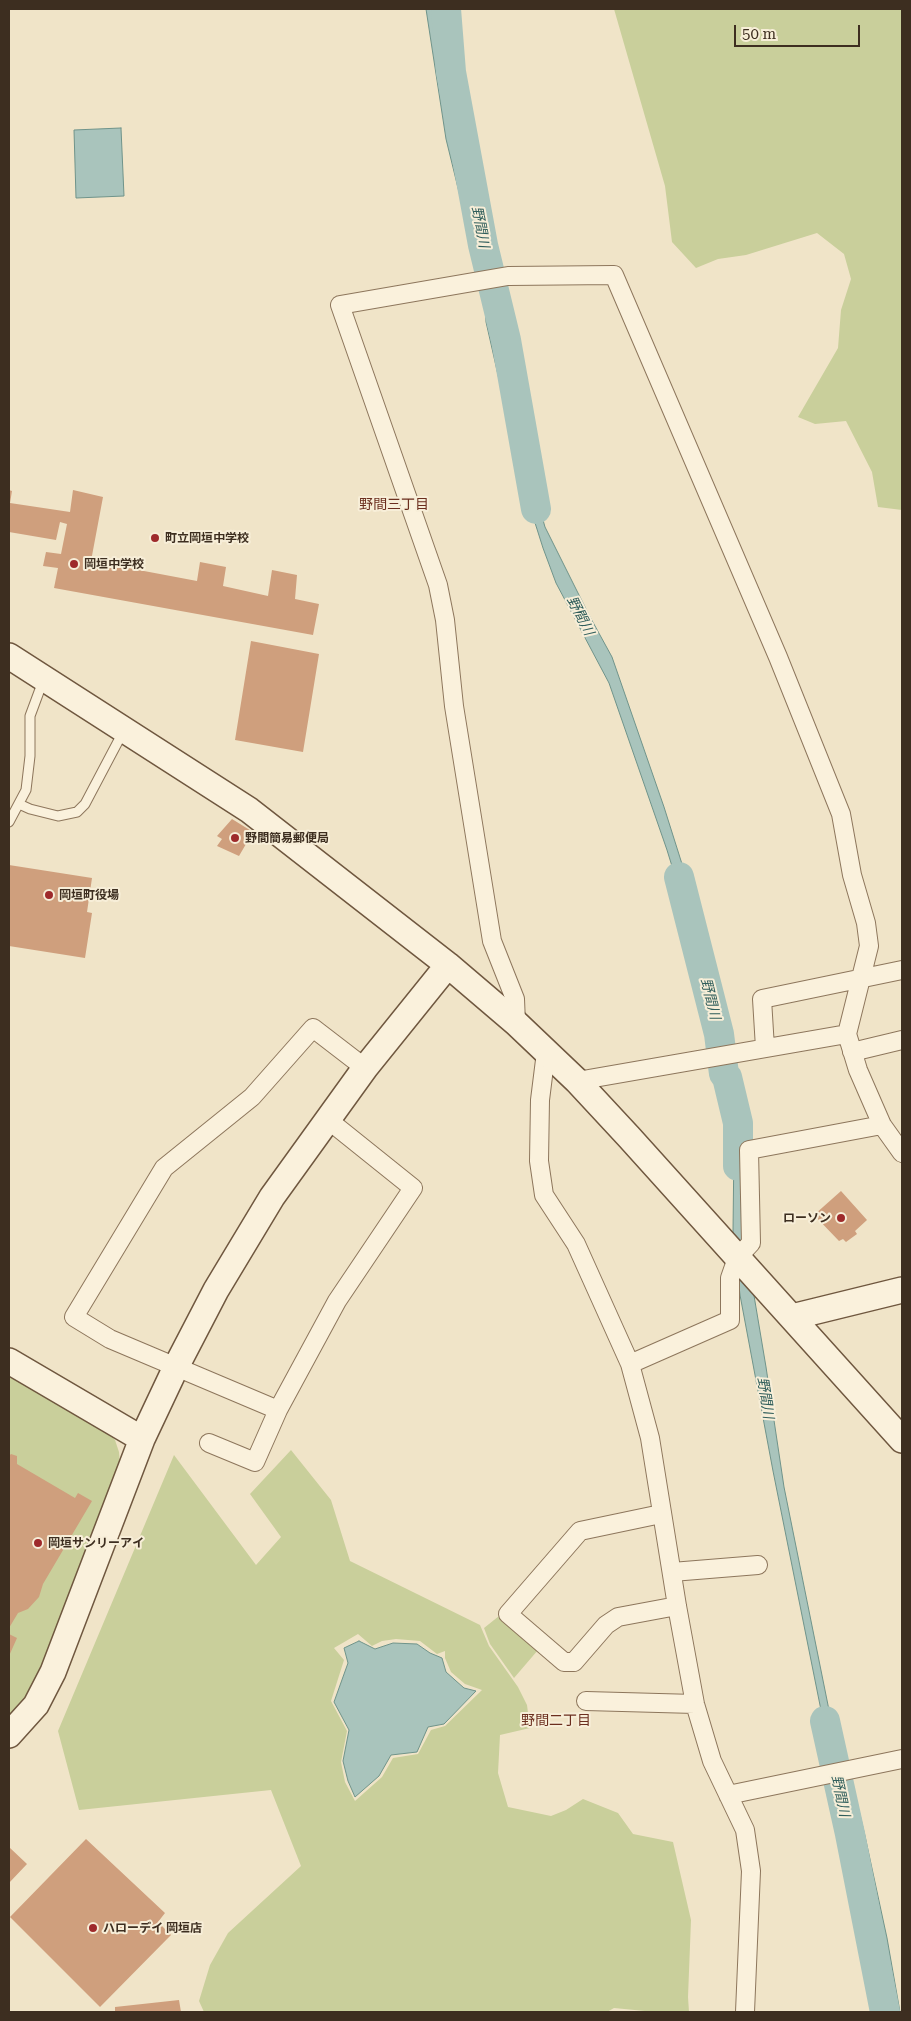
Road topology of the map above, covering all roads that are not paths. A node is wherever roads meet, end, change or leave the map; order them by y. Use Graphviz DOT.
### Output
graph roads {
  1 [pos="9,656"];
  2 [pos="44,678"];
  3 [pos="124,729"];
  4 [pos="19,804"];
  5 [pos="9,822"];
  6 [pos="448,965"];
  7 [pos="902,970"];
  8 [pos="862,976"];
  9 [pos="516,1023"];
  10 [pos="847,1034"];
  11 [pos="902,1040"];
  12 [pos="764,1048"];
  13 [pos="546,1052"];
  14 [pos="852,1052"];
  15 [pos="365,1068"];
  16 [pos="577,1081"];
  17 [pos="327,1119"];
  18 [pos="882,1125"];
  19 [pos="902,1153"];
  20 [pos="736,1258"];
  21 [pos="902,1290"];
  22 [pos="792,1317"];
  23 [pos="9,1361"];
  24 [pos="630,1364"];
  25 [pos="176,1367"];
  26 [pos="278,1410"];
  27 [pos="142,1439"];
  28 [pos="902,1440"];
  29 [pos="209,1443"];
  30 [pos="661,1514"];
  31 [pos="758,1565"];
  32 [pos="672,1572"];
  33 [pos="677,1606"];
  34 [pos="586,1701"];
  35 [pos="695,1704"];
  36 [pos="9,1735"];
  37 [pos="902,1759"];
  38 [pos="728,1795"];
  39 [pos="746,2012"];
  1 -- 2 [label="street"];
  2 -- 3 [label="street"];
  2 -- 4 [label="lane"];
  3 -- 4 [label="lane"];
  3 -- 6 [label="street"];
  4 -- 5 [label="lane"];
  6 -- 9 [label="street"];
  6 -- 15 [label="street"];
  7 -- 8 [label="street"];
  8 -- 9 [label="street"];
  8 -- 10 [label="street"];
  8 -- 12 [label="street"];
  9 -- 13 [label="street"];
  10 -- 12 [label="street"];
  10 -- 14 [label="street"];
  11 -- 14 [label="street"];
  12 -- 16 [label="street"];
  13 -- 16 [label="street"];
  13 -- 24 [label="street"];
  14 -- 18 [label="street"];
  15 -- 17 [label="street"];
  15 -- 25 [label="street"];
  16 -- 20 [label="street"];
  17 -- 25 [label="street"];
  17 -- 26 [label="street"];
  18 -- 19 [label="street"];
  18 -- 20 [label="street"];
  20 -- 22 [label="street"];
  20 -- 24 [label="street"];
  21 -- 22 [label="street"];
  22 -- 28 [label="street"];
  23 -- 27 [label="street"];
  24 -- 30 [label="street"];
  25 -- 26 [label="street"];
  25 -- 27 [label="street"];
  26 -- 29 [label="street"];
  27 -- 36 [label="street"];
  30 -- 32 [label="street"];
  30 -- 33 [label="street"];
  31 -- 32 [label="street"];
  32 -- 33 [label="street"];
  33 -- 35 [label="street"];
  34 -- 35 [label="street"];
  35 -- 38 [label="street"];
  37 -- 38 [label="street"];
  38 -- 39 [label="street"];
}
